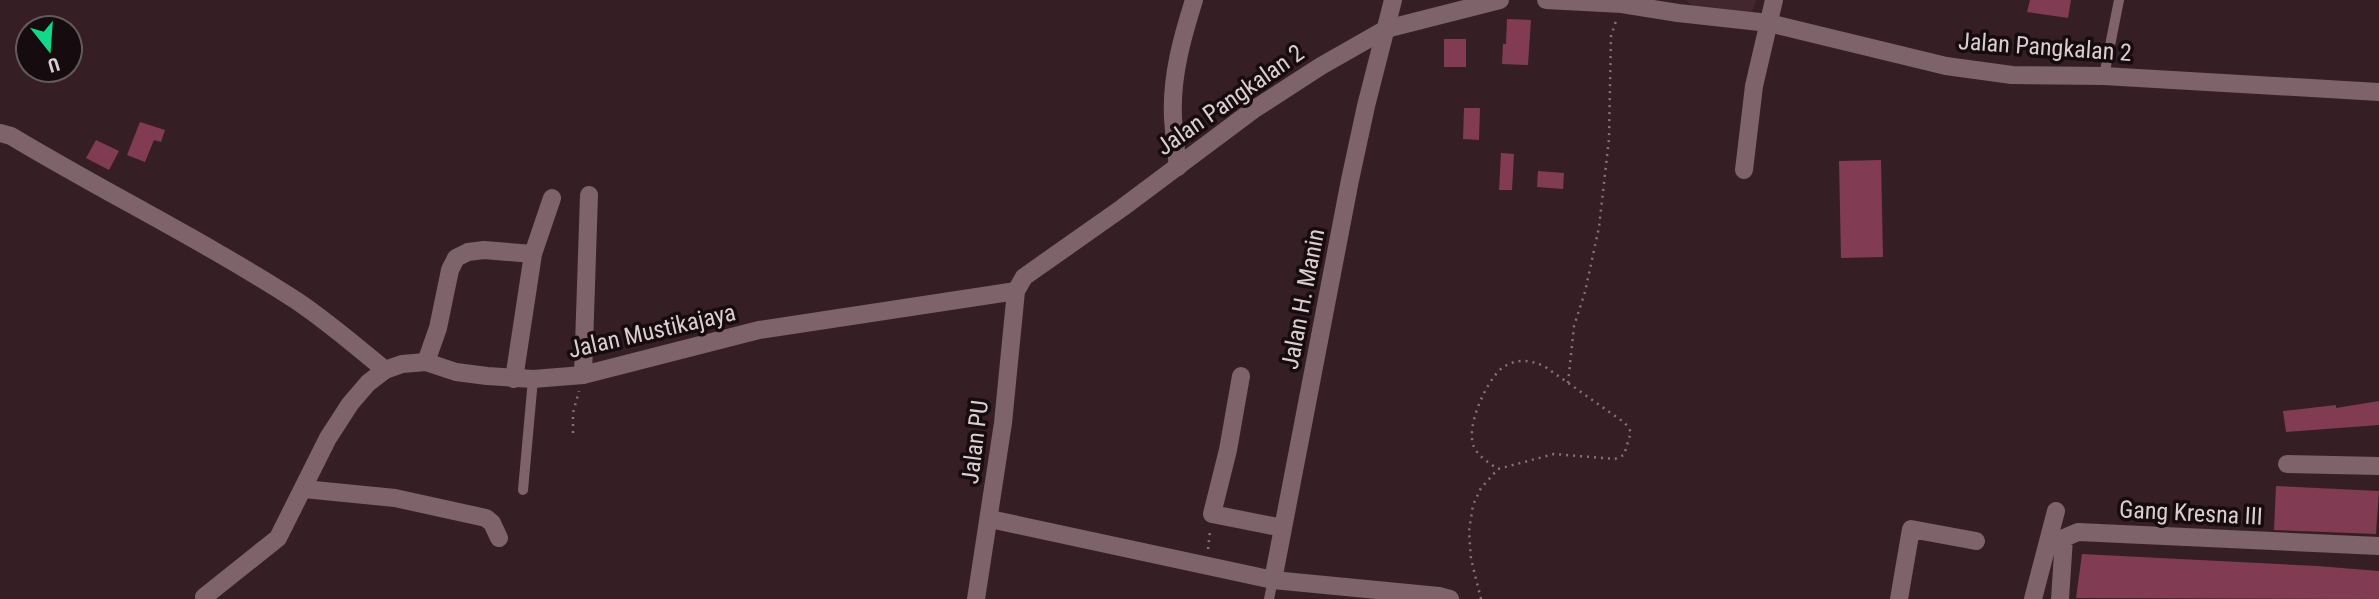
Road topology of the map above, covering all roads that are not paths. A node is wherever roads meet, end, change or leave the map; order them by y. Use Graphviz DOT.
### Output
graph roads {
  1 [pos="1194,0"];
  2 [pos="1393,0"];
  3 [pos="1500,0"];
  4 [pos="1546,0"];
  5 [pos="1662,0"];
  6 [pos="1774,0"];
  7 [pos="2119,0"];
  8 [pos="1587,1"];
  9 [pos="1678,13"];
  10 [pos="1769,23"];
  11 [pos="1386,29"];
  12 [pos="2104,76"];
  13 [pos="2379,92"];
  14 [pos="0,132"];
  15 [pos="1178,167"];
  16 [pos="1744,170"];
  17 [pos="589,195"];
  18 [pos="552,198"];
  19 [pos="533,254"];
  20 [pos="1016,291"];
  21 [pos="426,362"];
  22 [pos="385,370"];
  23 [pos="583,375"];
  24 [pos="1241,376"];
  25 [pos="514,379"];
  26 [pos="533,379"];
  27 [pos="2287,464"];
  28 [pos="2379,466"];
  29 [pos="304,489"];
  30 [pos="523,490"];
  31 [pos="2056,511"];
  32 [pos="990,519"];
  33 [pos="1283,528"];
  34 [pos="499,538"];
  35 [pos="1976,541"];
  36 [pos="2379,546"];
  37 [pos="1273,580"];
  38 [pos="204,597"];
  39 [pos="1442,598"];
  40 [pos="976,599"];
  41 [pos="1269,599"];
  42 [pos="1899,599"];
  43 [pos="2033,599"];
  44 [pos="2060,599"];
  1 -- 15 [label="street"];
  2 -- 11 [label="street, Jalan H. Manin"];
  3 -- 11 [label="street, Jalan Pangkalan 2"];
  4 -- 8 [label="street, Jalan Pangkalan 2"];
  5 -- 9 [label="street"];
  6 -- 10 [label="street"];
  7 -- 12 [label="lane"];
  8 -- 9 [label="street, Jalan Pangkalan 2"];
  9 -- 10 [label="street, Jalan Pangkalan 2"];
  10 -- 12 [label="street, Jalan Pangkalan 2"];
  10 -- 16 [label="street"];
  11 -- 15 [label="street, Jalan Pangkalan 2"];
  11 -- 33 [label="street, Jalan H. Manin"];
  12 -- 13 [label="street, Jalan Pangkalan 2"];
  14 -- 22 [label="street"];
  15 -- 20 [label="street, Jalan Pangkalan 2"];
  17 -- 23 [label="street"];
  18 -- 19 [label="street"];
  19 -- 21 [label="street"];
  19 -- 25 [label="street"];
  20 -- 23 [label="street, Jalan Mustikajaya"];
  20 -- 32 [label="street, Jalan PU"];
  21 -- 22 [label="street, Jalan Mustikajaya"];
  21 -- 25 [label="street, Jalan Mustikajaya"];
  22 -- 29 [label="street, Jalan Mustikajaya"];
  23 -- 26 [label="street, Jalan Mustikajaya"];
  24 -- 33 [label="street"];
  25 -- 26 [label="street, Jalan Mustikajaya"];
  26 -- 30 [label="lane"];
  27 -- 28 [label="street"];
  29 -- 34 [label="street"];
  29 -- 38 [label="street, Jalan Mustikajaya"];
  31 -- 43 [label="street"];
  32 -- 37 [label="street"];
  32 -- 40 [label="street, Jalan PU"];
  33 -- 37 [label="street, Jalan H. Manin"];
  35 -- 42 [label="street"];
  36 -- 44 [label="street, Gang Kresna III"];
  37 -- 39 [label="street"];
  37 -- 41 [label="lane"];
}
